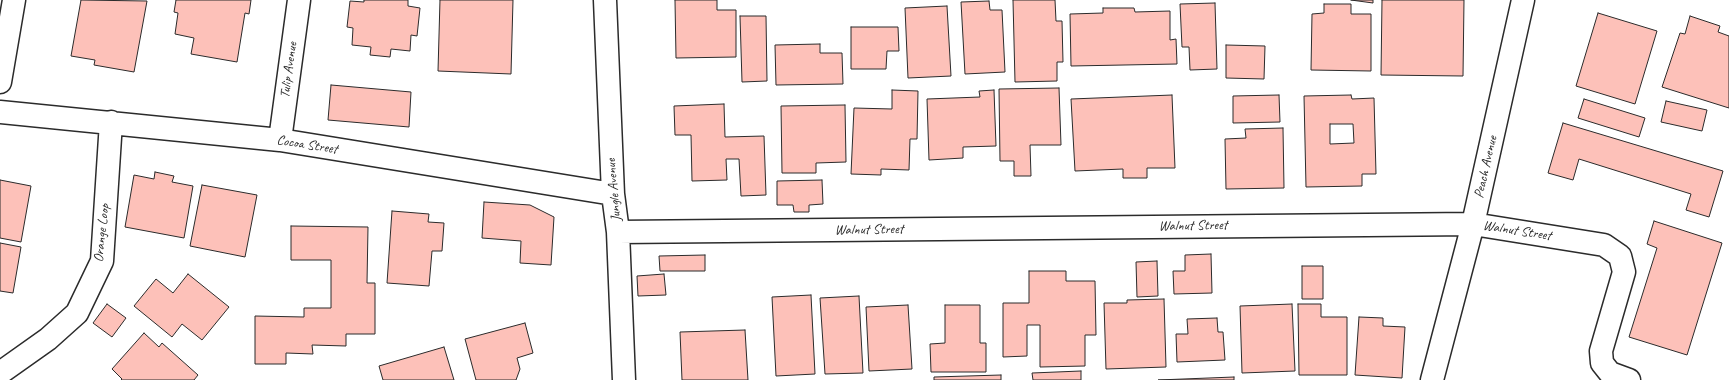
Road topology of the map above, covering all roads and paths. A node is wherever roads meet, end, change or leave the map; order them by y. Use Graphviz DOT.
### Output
graph roads {
  1 [pos="14,0"];
  2 [pos="299,0"];
  3 [pos="605,0"];
  4 [pos="1523,0"];
  5 [pos="0,82"];
  6 [pos="0,112"];
  7 [pos="111,122"];
  8 [pos="280,140"];
  9 [pos="613,194"];
  10 [pos="1473,224"];
  11 [pos="618,232"];
  12 [pos="0,373"];
  13 [pos="624,380"];
  14 [pos="1432,380"];
  15 [pos="1629,380"];
  1 -- 5 [label="street"];
  2 -- 8 [label="street, Tulip Avenue"];
  3 -- 9 [label="street, Jungle Avenue"];
  4 -- 10 [label="street, Peach Avenue"];
  6 -- 7 [label="street, Cocoa Street"];
  7 -- 8 [label="street, Cocoa Street"];
  7 -- 12 [label="street, Orange Loop"];
  8 -- 9 [label="street, Cocoa Street"];
  9 -- 11 [label="street, Jungle Avenue"];
  10 -- 11 [label="street, Walnut Street"];
  10 -- 14 [label="street, Peach Avenue"];
  10 -- 15 [label="street, Walnut Street"];
  11 -- 13 [label="street, Jungle Avenue"];
}
